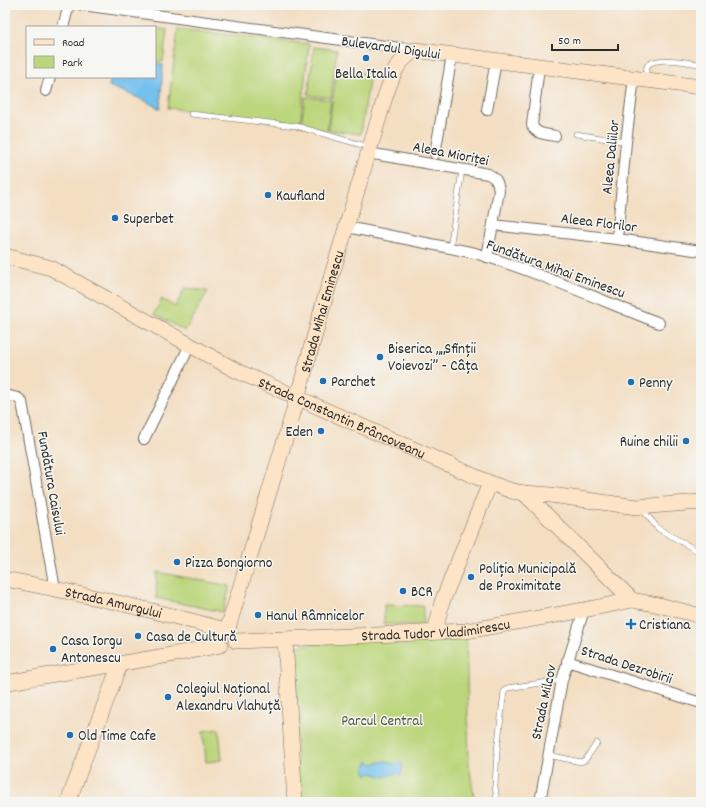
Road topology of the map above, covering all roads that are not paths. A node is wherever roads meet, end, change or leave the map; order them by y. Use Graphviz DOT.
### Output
graph roads {
  1 [pos="70,5"];
  2 [pos="82,5"];
  3 [pos="64,26"];
  4 [pos="416,50"];
  5 [pos="452,55"];
  6 [pos="496,61"];
  7 [pos="701,64"];
  8 [pos="539,67"];
  9 [pos="50,78"];
  10 [pos="639,79"];
  11 [pos="701,87"];
  12 [pos="46,91"];
  13 [pos="487,110"];
  14 [pos="191,114"];
  15 [pos="576,134"];
  16 [pos="555,136"];
  17 [pos="626,142"];
  18 [pos="369,150"];
  19 [pos="435,154"];
  20 [pos="462,170"];
  21 [pos="493,225"];
  22 [pos="347,228"];
  23 [pos="617,239"];
  24 [pos="450,249"];
  25 [pos="701,251"];
  26 [pos="5,256"];
  27 [pos="487,257"];
  28 [pos="659,323"];
  29 [pos="190,345"];
  30 [pos="5,395"];
  31 [pos="297,398"];
  32 [pos="144,439"];
  33 [pos="490,483"];
  34 [pos="524,493"];
  35 [pos="701,502"];
  36 [pos="637,507"];
  37 [pos="701,553"];
  38 [pos="5,579"];
  39 [pos="55,589"];
  40 [pos="632,600"];
  41 [pos="584,610"];
  42 [pos="701,616"];
  43 [pos="225,628"];
  44 [pos="435,632"];
  45 [pos="285,639"];
  46 [pos="236,641"];
  47 [pos="220,645"];
  48 [pos="567,661"];
  49 [pos="120,664"];
  50 [pos="562,680"];
  51 [pos="5,683"];
  52 [pos="701,703"];
  53 [pos="598,742"];
  54 [pos="548,755"];
  55 [pos="68,802"];
  56 [pos="295,802"];
  57 [pos="496,802"];
  58 [pos="540,802"];
  1 -- 3 [label="street"];
  2 -- 4 [label="street, Bulevardul Digului"];
  4 -- 5 [label="street, Bulevardul Digului"];
  4 -- 18 [label="street, Strada Mihai Eminescu"];
  5 -- 6 [label="street, Bulevardul Digului"];
  5 -- 19 [label="street"];
  6 -- 8 [label="street, Bulevardul Digului"];
  6 -- 13 [label="street"];
  7 -- 10 [label="lane"];
  8 -- 10 [label="street, Bulevardul Digului"];
  8 -- 16 [label="street"];
  9 -- 12 [label="street"];
  10 -- 11 [label="street, Bulevardul Digului"];
  10 -- 17 [label="street, Aleea Daliilor"];
  14 -- 18 [label="lane"];
  15 -- 17 [label="lane"];
  17 -- 23 [label="street, Aleea Daliilor"];
  18 -- 20 [label="street, Aleea Mioriței"];
  18 -- 22 [label="street, Strada Mihai Eminescu"];
  20 -- 21 [label="street, Aleea Mioriței"];
  20 -- 24 [label="lane"];
  21 -- 23 [label="street, Aleea Florilor"];
  21 -- 27 [label="street, Aleea Mioriței"];
  22 -- 24 [label="street, Fundătura Mihai Eminescu"];
  22 -- 31 [label="street, Strada Mihai Eminescu"];
  23 -- 25 [label="street, Aleea Florilor"];
  24 -- 27 [label="street, Fundătura Mihai Eminescu"];
  26 -- 29 [label="street, Strada Constantin Brâncoveanu"];
  27 -- 28 [label="street, Fundătura Mihai Eminescu"];
  29 -- 31 [label="street, Strada Constantin Brâncoveanu"];
  29 -- 32 [label="street"];
  30 -- 39 [label="street, Fundătura Caisului"];
  31 -- 33 [label="street, Strada Constantin Brâncoveanu"];
  31 -- 43 [label="street, Strada Mihai Eminescu"];
  33 -- 34 [label="street, Strada Constantin Brâncoveanu"];
  33 -- 44 [label="street"];
  34 -- 36 [label="street, Strada Constantin Brâncoveanu"];
  34 -- 40 [label="street"];
  35 -- 36 [label="street, Strada Constantin Brâncoveanu"];
  36 -- 37 [label="lane"];
  38 -- 39 [label="street, Strada Amurgului"];
  39 -- 43 [label="street, Strada Amurgului"];
  40 -- 41 [label="street, Strada Tudor Vladimirescu"];
  40 -- 42 [label="street"];
  41 -- 44 [label="street, Strada Tudor Vladimirescu"];
  41 -- 48 [label="street, Strada Milcov"];
  43 -- 46 [label="street"];
  43 -- 47 [label="street"];
  44 -- 45 [label="street, Strada Tudor Vladimirescu"];
  45 -- 46 [label="street, Strada Tudor Vladimirescu"];
  45 -- 56 [label="street"];
  46 -- 47 [label="street, Strada Tudor Vladimirescu"];
  47 -- 49 [label="street, Strada Tudor Vladimirescu"];
  48 -- 50 [label="street, Strada Milcov"];
  48 -- 52 [label="street, Strada Dezrobirii"];
  49 -- 51 [label="street, Strada Tudor Vladimirescu"];
  49 -- 55 [label="street"];
  50 -- 54 [label="street, Strada Milcov"];
  50 -- 57 [label="lane"];
  53 -- 54 [label="lane"];
  54 -- 58 [label="street, Strada Milcov"];
}
